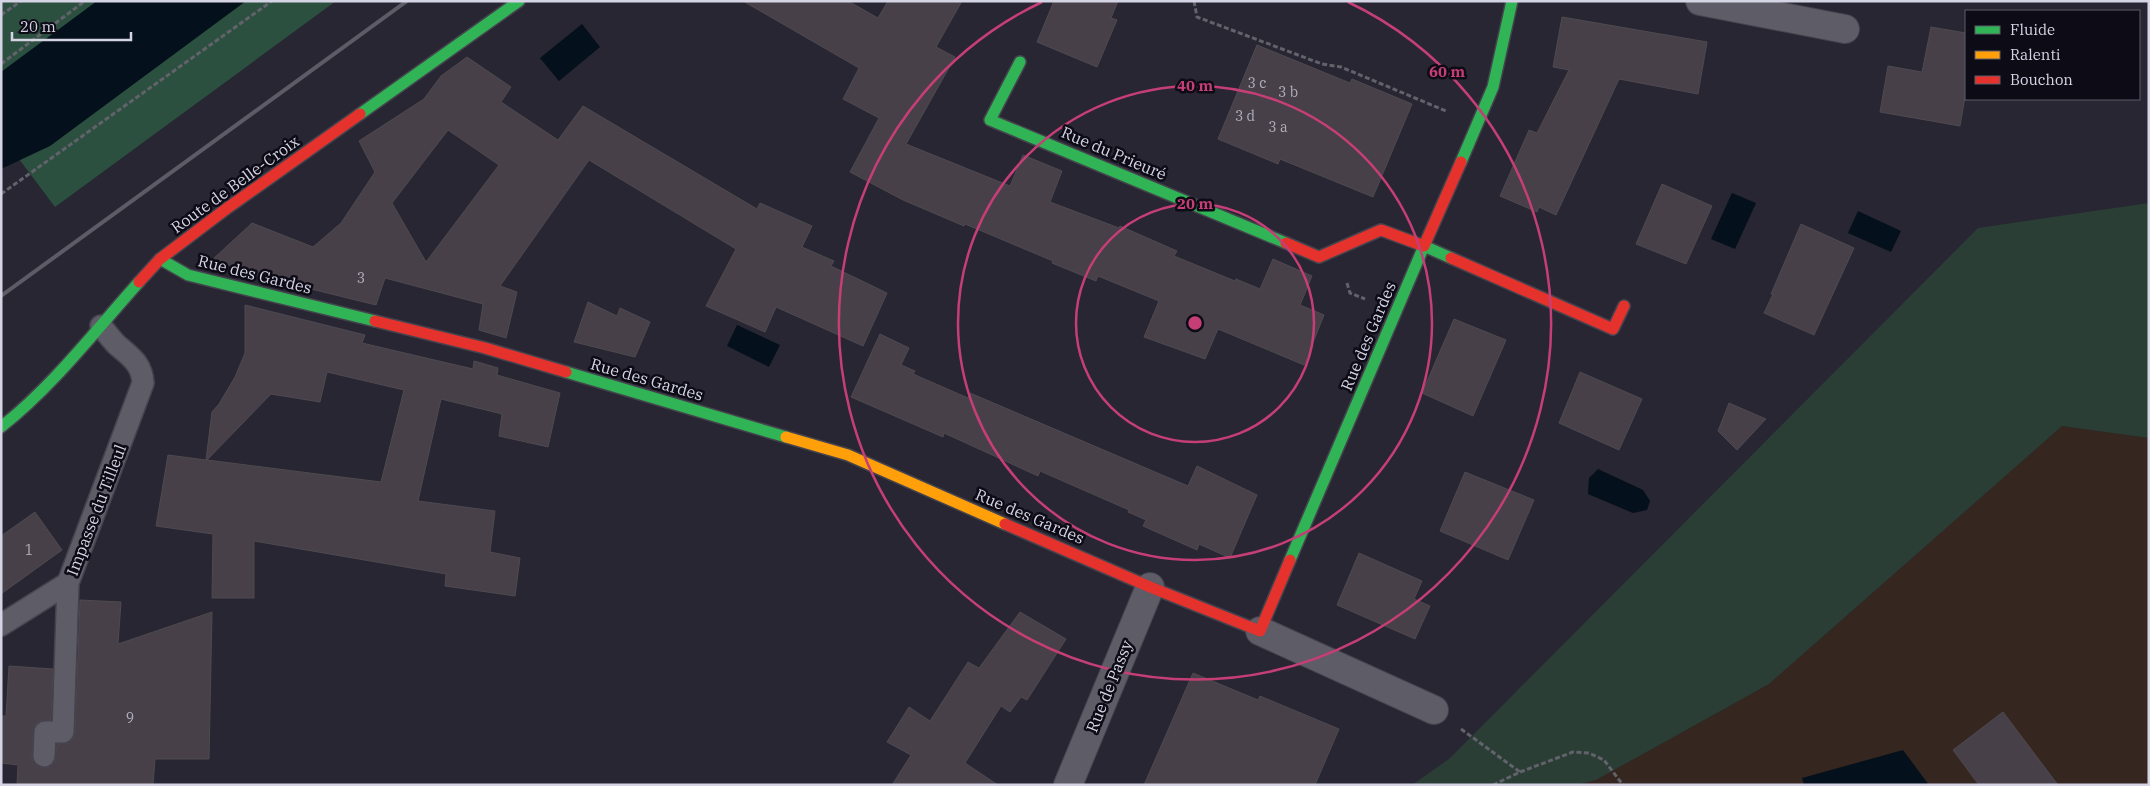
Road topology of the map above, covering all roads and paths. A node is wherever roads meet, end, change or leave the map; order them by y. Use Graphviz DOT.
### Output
graph roads {
  1 [pos="20,1"];
  2 [pos="85,1"];
  3 [pos="272,1"];
  4 [pos="519,1"];
  5 [pos="1194,1"];
  6 [pos="1512,1"];
  7 [pos="1700,1"];
  8 [pos="1,15"];
  9 [pos="1845,28"];
  10 [pos="1020,62"];
  11 [pos="1,64"];
  12 [pos="1450,112"];
  13 [pos="1,192"];
  14 [pos="1424,246"];
  15 [pos="160,259"];
  16 [pos="1338,279"];
  17 [pos="1366,300"];
  18 [pos="1624,306"];
  19 [pos="101,326"];
  20 [pos="1,427"];
  21 [pos="68,582"];
  22 [pos="1150,586"];
  23 [pos="1,625"];
  24 [pos="1260,631"];
  25 [pos="1434,710"];
  26 [pos="44,756"];
  27 [pos="1520,772"];
  28 [pos="1068,785"];
  29 [pos="1493,785"];
  30 [pos="1623,785"];
  1 -- 8 [label="path"];
  2 -- 11 [label="path"];
  3 -- 13 [label="path"];
  4 -- 15 [label="street, Route de Belle-Croix"];
  5 -- 12 [label="path"];
  6 -- 14 [label="street, Rue des Gardes"];
  7 -- 9 [label="street"];
  10 -- 14 [label="street, Rue du Prieuré"];
  14 -- 18 [label="street"];
  14 -- 24 [label="street, Rue des Gardes"];
  15 -- 19 [label="street, Route de Belle-Croix"];
  15 -- 22 [label="street, Rue des Gardes"];
  16 -- 17 [label="path"];
  19 -- 20 [label="street, Route de Belle-Croix"];
  19 -- 21 [label="lane, Impasse du Tilleul"];
  21 -- 23 [label="lane"];
  21 -- 26 [label="lane, Impasse du Tilleul"];
  22 -- 24 [label="street, Rue des Gardes"];
  22 -- 28 [label="street, Rue de Passy"];
  24 -- 25 [label="street"];
  25 -- 27 [label="path"];
  27 -- 29 [label="path"];
  27 -- 30 [label="path"];
}
